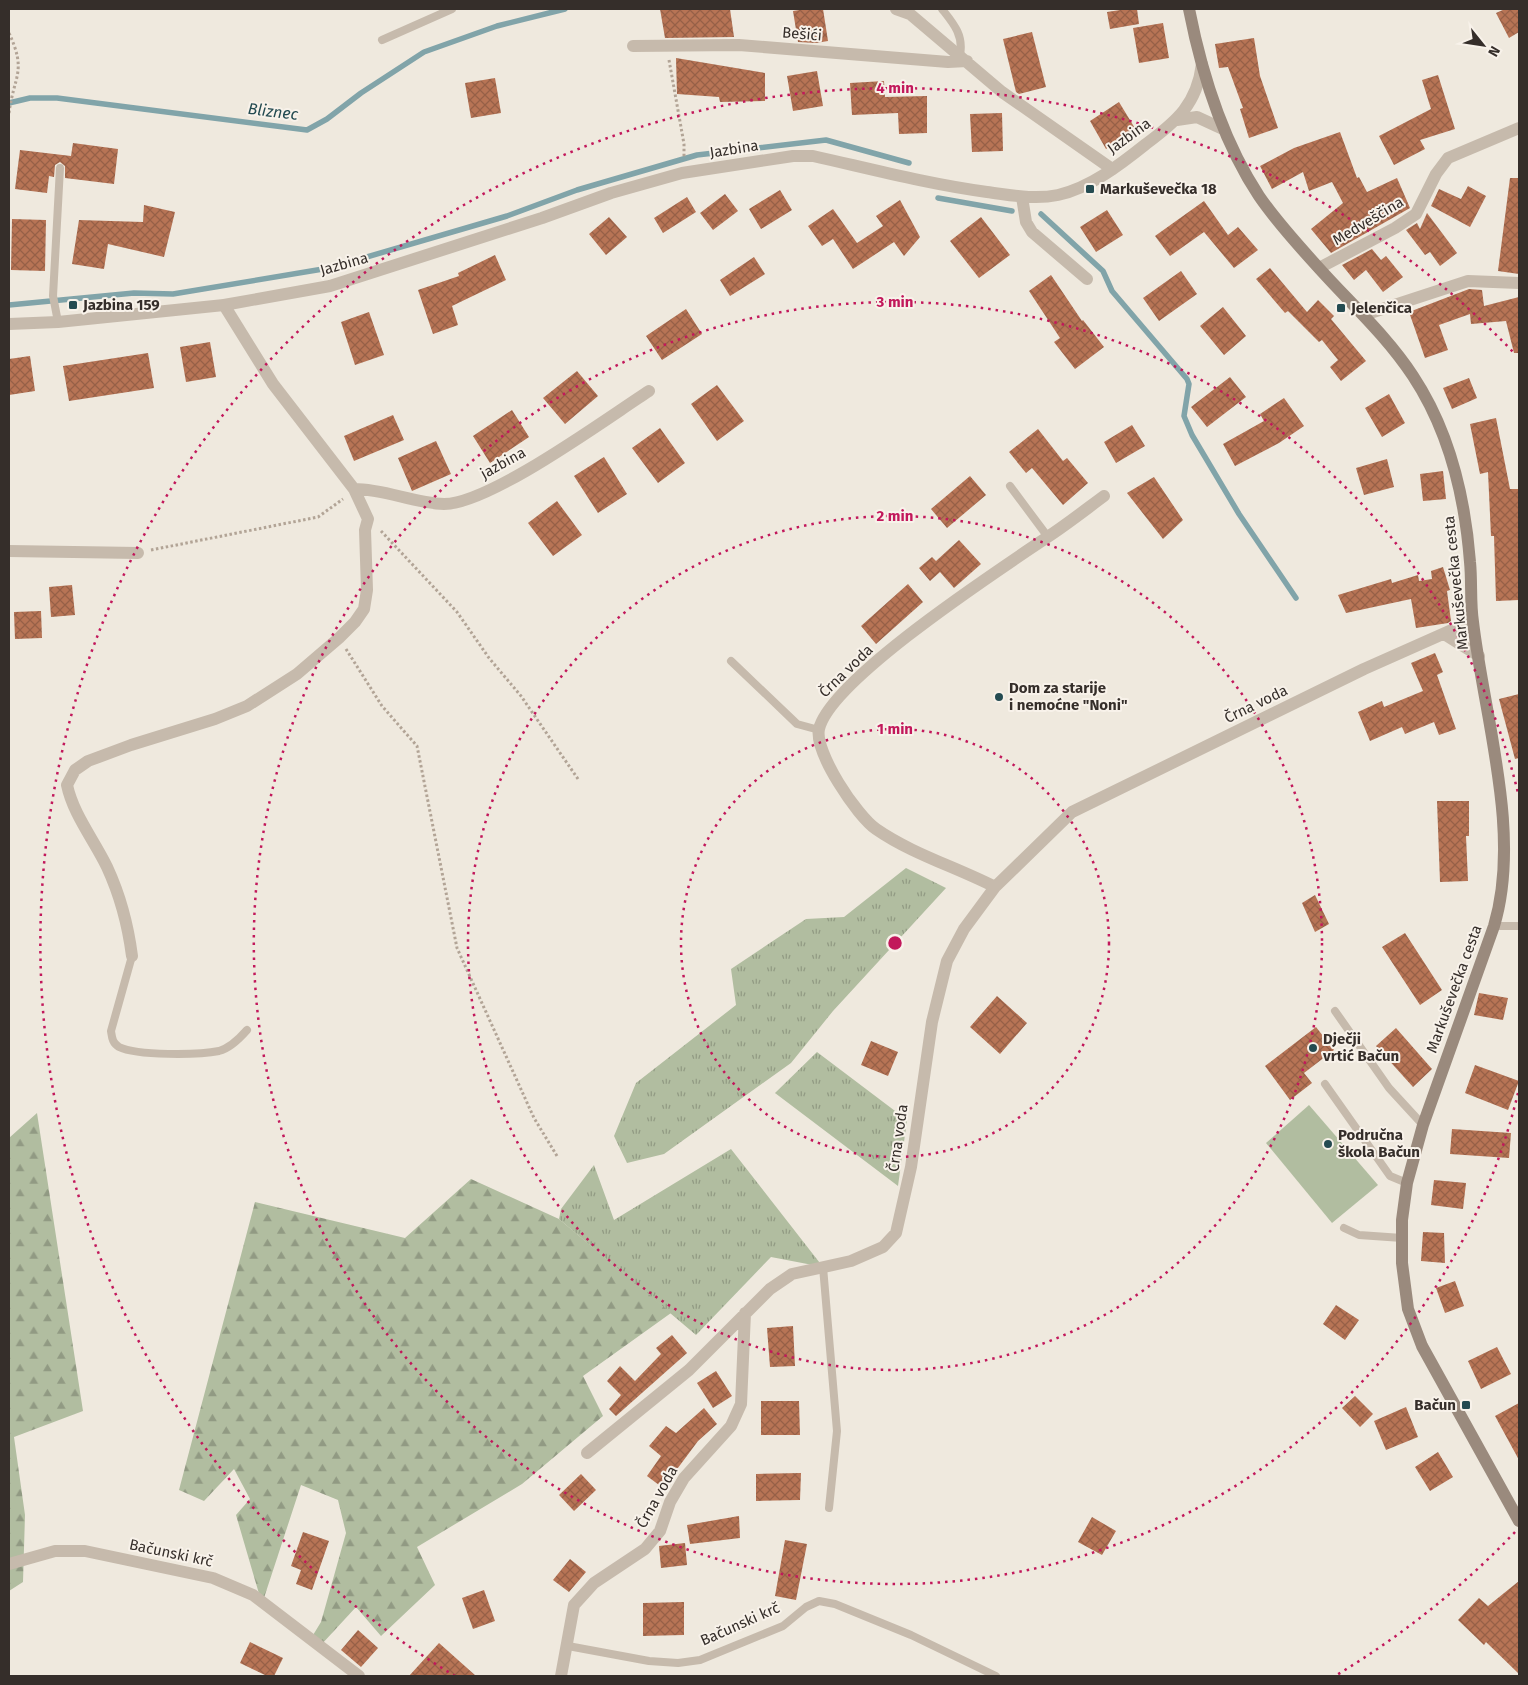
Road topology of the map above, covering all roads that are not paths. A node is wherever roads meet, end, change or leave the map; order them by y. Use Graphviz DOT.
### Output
graph roads {
  1 [pos="452,9"];
  2 [pos="896,9"];
  3 [pos="942,9"];
  4 [pos="1189,9"];
  5 [pos="382,40"];
  6 [pos="633,46"];
  7 [pos="964,58"];
  8 [pos="1202,64"];
  9 [pos="1176,120"];
  10 [pos="1519,128"];
  11 [pos="1223,129"];
  12 [pos="60,168"];
  13 [pos="1112,169"];
  14 [pos="1022,197"];
  15 [pos="1319,268"];
  16 [pos="1087,279"];
  17 [pos="1519,283"];
  18 [pos="224,305"];
  19 [pos="1364,315"];
  20 [pos="58,322"];
  21 [pos="9,324"];
  22 [pos="649,391"];
  23 [pos="1010,486"];
  24 [pos="354,489"];
  25 [pos="1104,496"];
  26 [pos="1048,537"];
  27 [pos="9,552"];
  28 [pos="138,553"];
  29 [pos="1472,621"];
  30 [pos="1444,634"];
  31 [pos="1479,656"];
  32 [pos="731,661"];
  33 [pos="819,730"];
  34 [pos="995,887"];
  35 [pos="1494,926"];
  36 [pos="1519,926"];
  37 [pos="132,956"];
  38 [pos="1335,1011"];
  39 [pos="247,1030"];
  40 [pos="1325,1084"];
  41 [pos="1423,1124"];
  42 [pos="1407,1183"];
  43 [pos="1344,1228"];
  44 [pos="1402,1238"];
  45 [pos="823,1267"];
  46 [pos="745,1314"];
  47 [pos="587,1453"];
  48 [pos="829,1508"];
  49 [pos="1519,1521"];
  50 [pos="9,1564"];
  51 [pos="568,1646"];
  52 [pos="359,1676"];
  53 [pos="561,1676"];
  54 [pos="996,1676"];
  1 -- 5 [label="lane"];
  2 -- 7 [label="street"];
  3 -- 7 [label="lane"];
  4 -- 8 [label="main road, Markuševečka cesta"];
  6 -- 7 [label="street, Bešići"];
  7 -- 13 [label="street"];
  8 -- 9 [label="street, Jazbina"];
  8 -- 11 [label="main road, Markuševečka cesta"];
  9 -- 11 [label="street"];
  9 -- 13 [label="street, Jazbina"];
  10 -- 15 [label="street, Medveščina"];
  11 -- 15 [label="main road, Markuševečka cesta"];
  12 -- 20 [label="lane"];
  13 -- 14 [label="street, Jazbina"];
  14 -- 16 [label="street"];
  14 -- 18 [label="street, Jazbina"];
  15 -- 19 [label="main road, Markuševečka cesta"];
  17 -- 19 [label="street"];
  18 -- 20 [label="street, Jazbina"];
  18 -- 24 [label="street"];
  19 -- 29 [label="main road, Markuševečka cesta"];
  20 -- 21 [label="street, Jazbina"];
  22 -- 24 [label="street, jazbina"];
  23 -- 26 [label="lane"];
  24 -- 37 [label="street"];
  25 -- 26 [label="street, Črna voda"];
  26 -- 33 [label="street, Črna voda"];
  27 -- 28 [label="street"];
  29 -- 30 [label="street, Črna voda"];
  29 -- 31 [label="main road, Markuševečka cesta"];
  30 -- 31 [label="street"];
  30 -- 34 [label="street, Črna voda"];
  31 -- 35 [label="main road, Markuševečka cesta"];
  32 -- 33 [label="lane"];
  33 -- 34 [label="street"];
  34 -- 45 [label="street, Črna voda"];
  35 -- 36 [label="lane"];
  35 -- 41 [label="main road, Markuševečka cesta"];
  37 -- 39 [label="lane"];
  38 -- 41 [label="lane"];
  40 -- 42 [label="lane"];
  41 -- 42 [label="main road, Markuševečka cesta"];
  42 -- 44 [label="main road, Markuševečka cesta"];
  43 -- 44 [label="lane"];
  44 -- 49 [label="main road, Markuševečka cesta"];
  45 -- 46 [label="street, Črna voda"];
  45 -- 48 [label="lane"];
  46 -- 47 [label="street, Črna voda"];
  46 -- 51 [label="street, Črna voda"];
  50 -- 52 [label="street, Bačunski krč"];
  51 -- 53 [label="street, Črna voda"];
  51 -- 54 [label="lane, Bačunski krč"];
}
